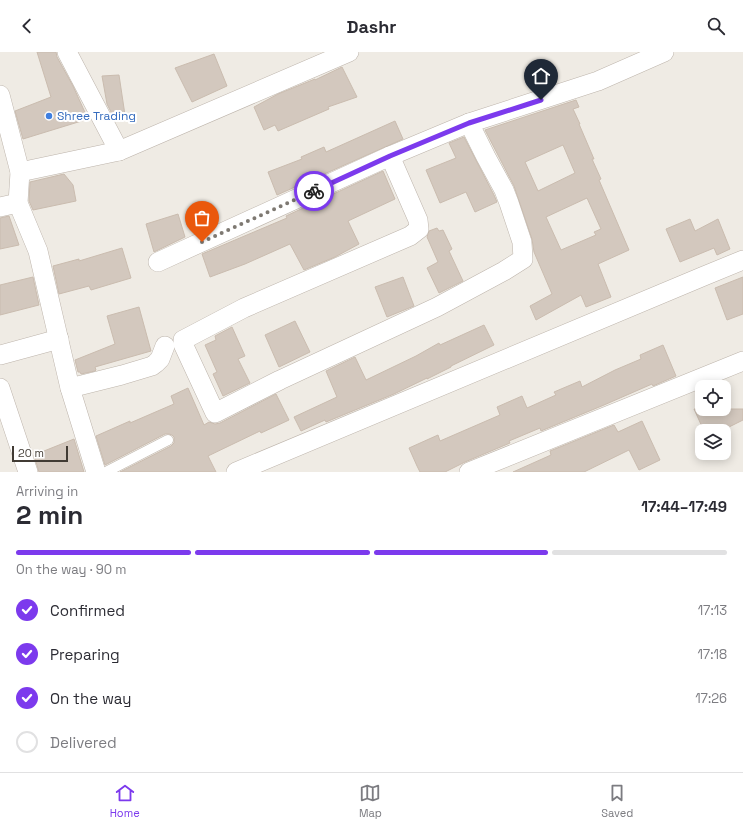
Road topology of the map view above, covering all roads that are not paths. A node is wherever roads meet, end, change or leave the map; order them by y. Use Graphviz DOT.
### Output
graph roads {
  1 [pos="349,52"];
  2 [pos="664,52"];
  3 [pos="70,53"];
  4 [pos="0,95"];
  5 [pos="469,123"];
  6 [pos="119,151"];
  7 [pos="390,156"];
  8 [pos="20,172"];
  9 [pos="18,202"];
  10 [pos="0,207"];
  11 [pos="743,260"];
  12 [pos="158,262"];
  13 [pos="59,339"];
  14 [pos="165,346"];
  15 [pos="0,355"];
  16 [pos="743,361"];
  17 [pos="0,388"];
  18 [pos="70,388"];
  19 [pos="168,440"];
  20 [pos="28,472"];
  21 [pos="96,472"];
  22 [pos="106,472"];
  23 [pos="236,472"];
  24 [pos="469,472"];
  1 -- 6 [label="street"];
  2 -- 5 [label="street"];
  3 -- 6 [label="street"];
  4 -- 8 [label="street"];
  5 -- 7 [label="street"];
  5 -- 7 [label="street"];
  6 -- 8 [label="street"];
  7 -- 12 [label="street"];
  8 -- 9 [label="street"];
  9 -- 10 [label="street"];
  9 -- 13 [label="street"];
  11 -- 23 [label="street"];
  13 -- 15 [label="street"];
  13 -- 18 [label="street"];
  14 -- 18 [label="street"];
  16 -- 24 [label="street"];
  17 -- 20 [label="street"];
  18 -- 21 [label="street"];
  19 -- 22 [label="lane"];
}
